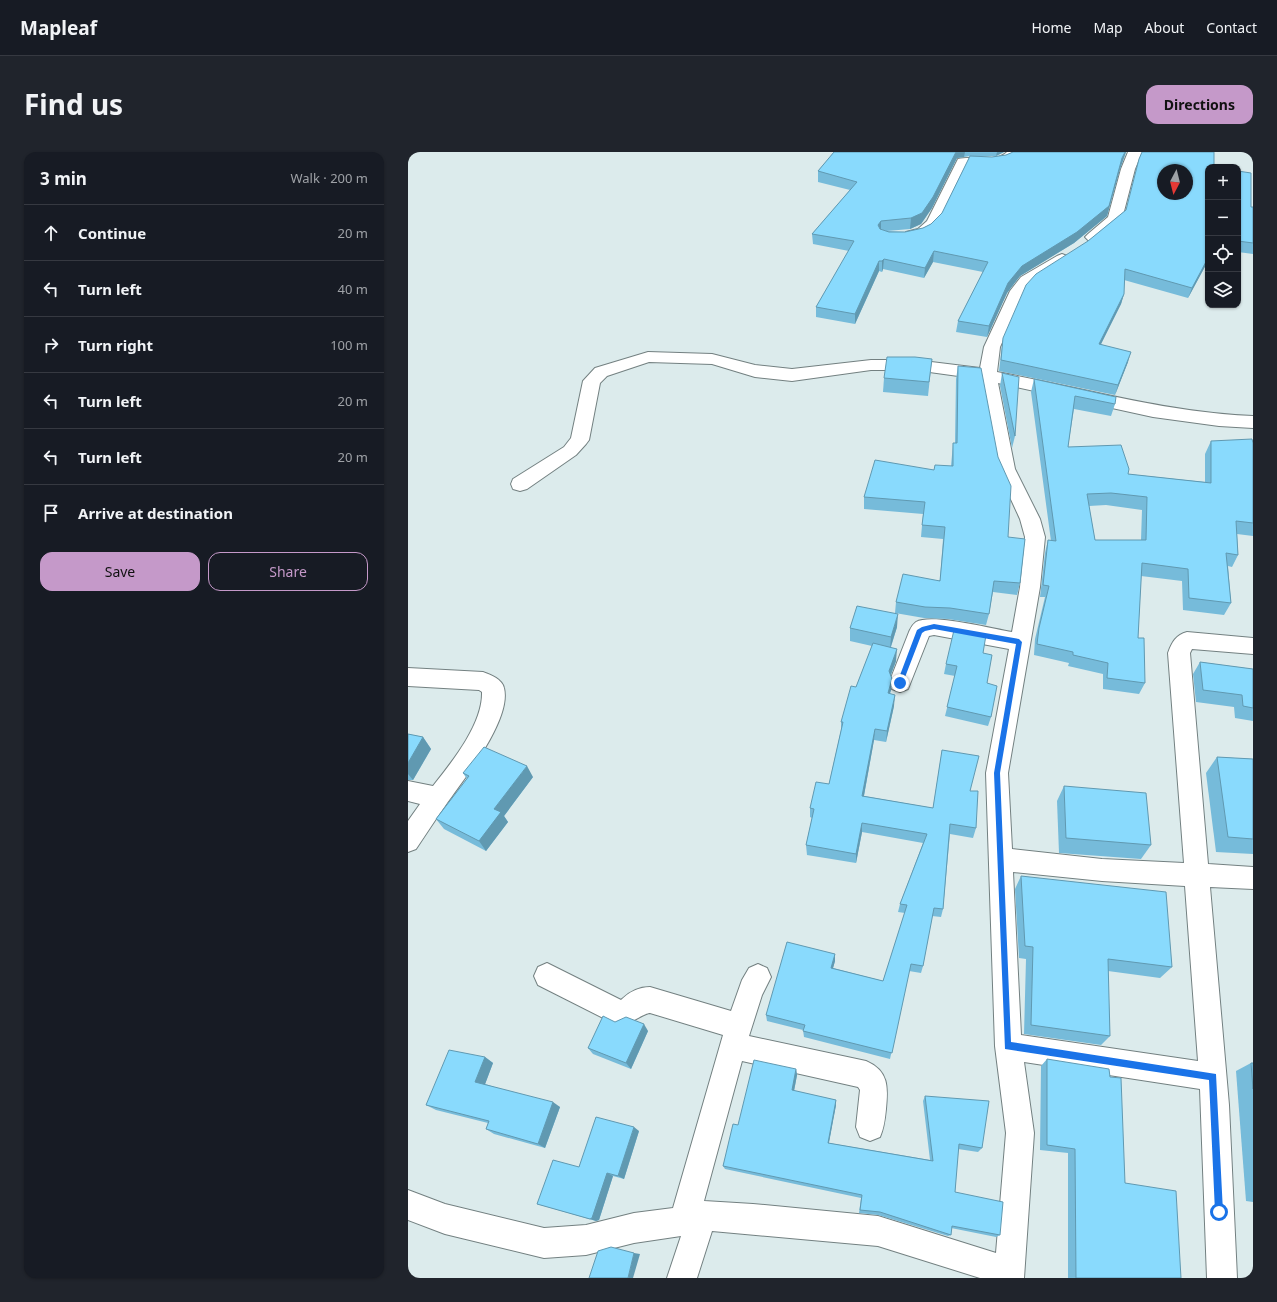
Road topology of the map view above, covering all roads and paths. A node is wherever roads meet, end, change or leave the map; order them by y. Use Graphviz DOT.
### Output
graph roads {
  1 [pos="1015,152"];
  2 [pos="1135,152"];
  3 [pos="894,236"];
  4 [pos="988,375"];
  5 [pos="1253,422"];
  6 [pos="520,484"];
  7 [pos="1019,642"];
  8 [pos="1253,646"];
  9 [pos="408,677"];
  10 [pos="900,683"];
  11 [pos="408,791"];
  12 [pos="438,797"];
  13 [pos="408,840"];
  14 [pos="1000,859"];
  15 [pos="1196,874"];
  16 [pos="1253,878"];
  17 [pos="547,976"];
  18 [pos="758,977"];
  19 [pos="736,1037"];
  20 [pos="1008,1046"];
  21 [pos="1213,1077"];
  22 [pos="870,1127"];
  23 [pos="408,1205"];
  24 [pos="693,1218"];
  25 [pos="1009,1275"];
  26 [pos="682,1278"];
  27 [pos="1222,1278"];
  1 -- 3 [label="street"];
  2 -- 4 [label="street"];
  4 -- 5 [label="street"];
  4 -- 6 [label="street"];
  4 -- 7 [label="street"];
  7 -- 10 [label="street"];
  7 -- 14 [label="street"];
  8 -- 15 [label="street"];
  9 -- 12 [label="street"];
  11 -- 12 [label="street"];
  12 -- 13 [label="street"];
  14 -- 15 [label="street"];
  14 -- 20 [label="street"];
  15 -- 16 [label="street"];
  15 -- 21 [label="street"];
  17 -- 19 [label="street"];
  18 -- 19 [label="street"];
  19 -- 22 [label="street"];
  19 -- 24 [label="street"];
  20 -- 21 [label="street"];
  20 -- 25 [label="street"];
  21 -- 27 [label="street"];
  23 -- 24 [label="street"];
  24 -- 25 [label="street"];
  24 -- 26 [label="street"];
}
